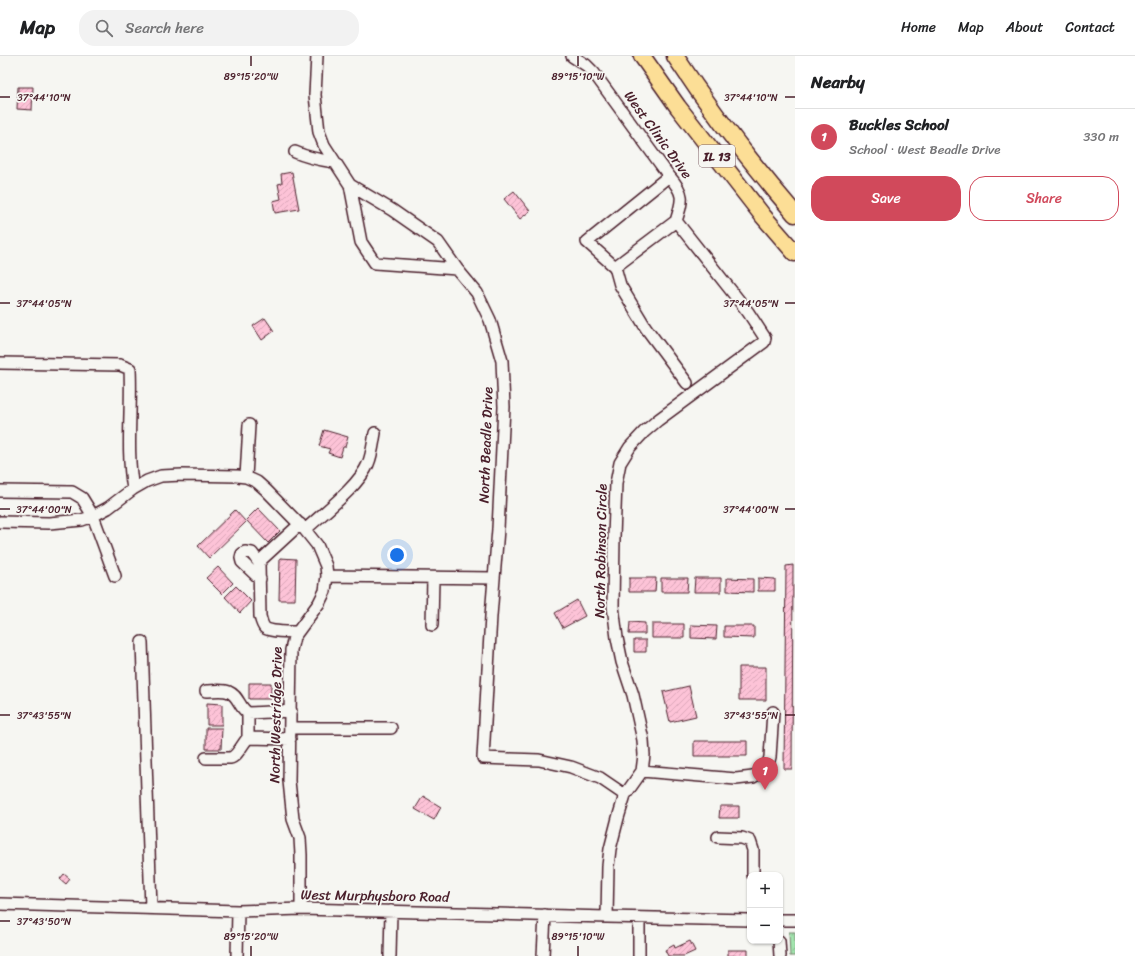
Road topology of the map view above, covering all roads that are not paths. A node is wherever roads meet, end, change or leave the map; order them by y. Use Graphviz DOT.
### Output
graph roads {
  1 [pos="317,56"];
  2 [pos="572,56"];
  3 [pos="642,56"];
  4 [pos="674,56"];
  5 [pos="295,152"];
  6 [pos="334,162"];
  7 [pos="669,176"];
  8 [pos="350,185"];
  9 [pos="795,214"];
  10 [pos="676,221"];
  11 [pos="795,253"];
  12 [pos="615,267"];
  13 [pos="457,269"];
  14 [pos="0,363"];
  15 [pos="687,383"];
  16 [pos="249,425"];
  17 [pos="375,433"];
  18 [pos="246,477"];
  19 [pos="137,486"];
  20 [pos="0,491"];
  21 [pos="93,516"];
  22 [pos="0,522"];
  23 [pos="303,527"];
  24 [pos="259,563"];
  25 [pos="115,576"];
  26 [pos="327,576"];
  27 [pos="433,578"];
  28 [pos="494,578"];
  29 [pos="260,579"];
  30 [pos="432,624"];
  31 [pos="297,632"];
  32 [pos="142,642"];
  33 [pos="206,691"];
  34 [pos="290,711"];
  35 [pos="773,712"];
  36 [pos="248,713"];
  37 [pos="391,728"];
  38 [pos="290,734"];
  39 [pos="248,738"];
  40 [pos="206,758"];
  41 [pos="642,771"];
  42 [pos="625,795"];
  43 [pos="718,837"];
  44 [pos="753,872"];
  45 [pos="0,904"];
  46 [pos="151,908"];
  47 [pos="301,909"];
  48 [pos="238,911"];
  49 [pos="391,911"];
  50 [pos="545,915"];
  51 [pos="607,917"];
  52 [pos="639,918"];
  53 [pos="747,920"];
  54 [pos="783,920"];
  55 [pos="795,920"];
  56 [pos="780,944"];
  57 [pos="237,956"];
  58 [pos="390,956"];
  59 [pos="543,956"];
  60 [pos="639,956"];
  61 [pos="780,956"];
  1 -- 6 [label="street, North Beadle Drive"];
  2 -- 7 [label="street, West Clinic Drive"];
  3 -- 11 [label="highway, IL 13"];
  4 -- 9 [label="highway, IL 13"];
  5 -- 6 [label="street"];
  6 -- 8 [label="street, North Beadle Drive"];
  7 -- 10 [label="street, West Clinic Drive"];
  7 -- 12 [label="street"];
  8 -- 13 [label="street, North Beadle Drive"];
  8 -- 13 [label="street"];
  10 -- 12 [label="street"];
  10 -- 41 [label="street, North Robinson Circle"];
  12 -- 15 [label="street"];
  13 -- 28 [label="street, North Beadle Drive"];
  14 -- 19 [label="street"];
  16 -- 18 [label="street"];
  17 -- 23 [label="street"];
  18 -- 19 [label="street, North Westridge Drive"];
  18 -- 23 [label="street, North Westridge Drive"];
  19 -- 21 [label="street, North Westridge Drive"];
  20 -- 21 [label="street"];
  21 -- 22 [label="street, North Westridge Drive"];
  21 -- 25 [label="street"];
  23 -- 24 [label="street"];
  23 -- 26 [label="street, North Westridge Drive"];
  24 -- 29 [label="street"];
  24 -- 29 [label="street"];
  26 -- 27 [label="street"];
  26 -- 31 [label="street, North Westridge Drive"];
  27 -- 28 [label="street"];
  27 -- 30 [label="street"];
  28 -- 42 [label="street, North Beadle Drive"];
  29 -- 31 [label="street"];
  31 -- 34 [label="street, North Westridge Drive"];
  32 -- 46 [label="street"];
  33 -- 36 [label="street"];
  34 -- 36 [label="street"];
  34 -- 38 [label="street, North Westridge Drive"];
  35 -- 41 [label="street"];
  36 -- 39 [label="street"];
  37 -- 38 [label="street"];
  38 -- 39 [label="street"];
  38 -- 47 [label="street, North Westridge Drive"];
  39 -- 40 [label="street"];
  41 -- 42 [label="street"];
  42 -- 51 [label="street"];
  43 -- 44 [label="street"];
  45 -- 46 [label="street, West Murphysboro Road"];
  46 -- 48 [label="street, West Murphysboro Road"];
  47 -- 48 [label="street, West Murphysboro Road"];
  47 -- 49 [label="street, West Murphysboro Road"];
  48 -- 57 [label="street"];
  49 -- 50 [label="street, West Murphysboro Road"];
  49 -- 58 [label="street"];
  50 -- 51 [label="street, West Murphysboro Road"];
  50 -- 59 [label="street"];
  51 -- 52 [label="street, West Murphysboro Road"];
  52 -- 53 [label="street, West Murphysboro Road"];
  52 -- 60 [label="street"];
  54 -- 55 [label="street"];
  56 -- 61 [label="street"];
}
